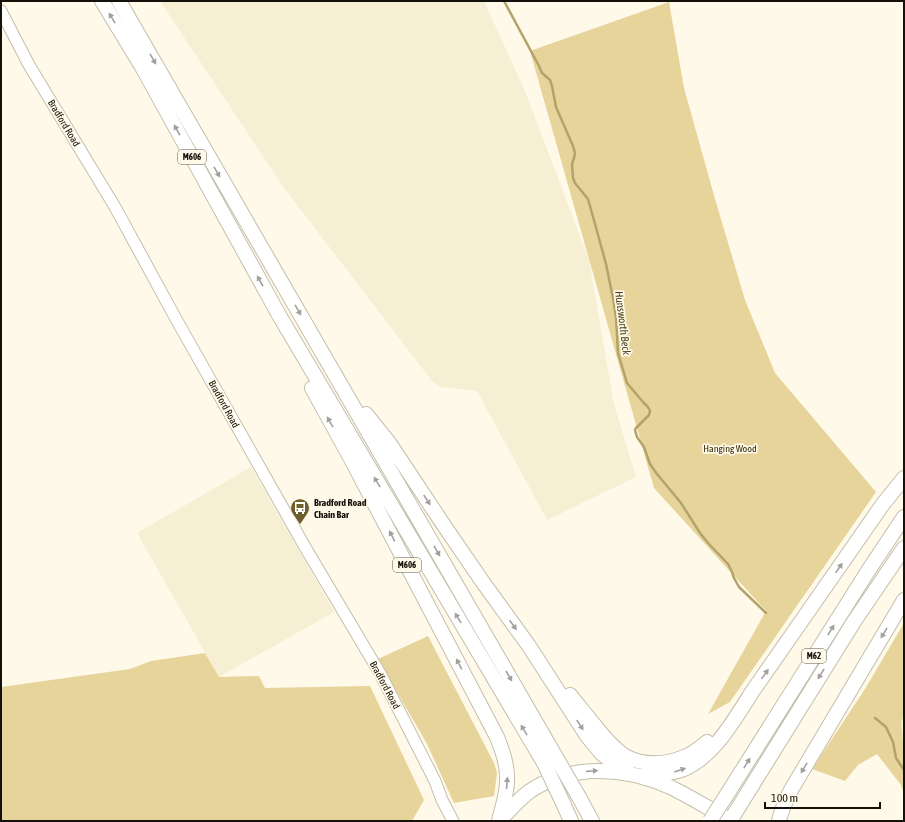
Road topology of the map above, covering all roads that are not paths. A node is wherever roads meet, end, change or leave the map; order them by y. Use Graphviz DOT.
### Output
graph roads {
  1 [pos="102,1"];
  2 [pos="120,1"];
  3 [pos="1,11"];
  4 [pos="279,315"];
  5 [pos="341,384"];
  6 [pos="904,478"];
  7 [pos="904,517"];
  8 [pos="904,548"];
  9 [pos="904,600"];
  10 [pos="529,646"];
  11 [pos="752,692"];
  12 [pos="550,761"];
  13 [pos="637,775"];
  14 [pos="442,800"];
  15 [pos="446,821"];
  16 [pos="452,821"];
  17 [pos="499,821"];
  18 [pos="571,821"];
  19 [pos="592,821"];
  20 [pos="710,821"];
  21 [pos="730,821"];
  22 [pos="780,821"];
  4 -- 1 [label="highway, M606, one-way"];
  2 -- 5 [label="highway, M606, one-way"];
  3 -- 14 [label="street, Bradford Road"];
  12 -- 4 [label="highway, M606, one-way"];
  17 -- 4 [label="highway, M606, one-way"];
  5 -- 10 [label="highway, M606, one-way"];
  5 -- 12 [label="highway, M606, one-way"];
  11 -- 6 [label="highway, one-way"];
  20 -- 7 [label="highway, M62, one-way, bridge"];
  8 -- 21 [label="highway, M62, one-way"];
  9 -- 22 [label="highway, one-way"];
  10 -- 11 [label="highway"];
  10 -- 13 [label="highway, M606, one-way"];
  13 -- 11 [label="highway, one-way"];
  12 -- 18 [label="highway, M606, bridge"];
  12 -- 19 [label="highway, M606, bridge"];
  17 -- 13 [label="highway, one-way"];
  13 -- 21 [label="highway"];
  14 -- 15 [label="street, Bradford Road"];
  14 -- 16 [label="street, Bradford Road"];
}
